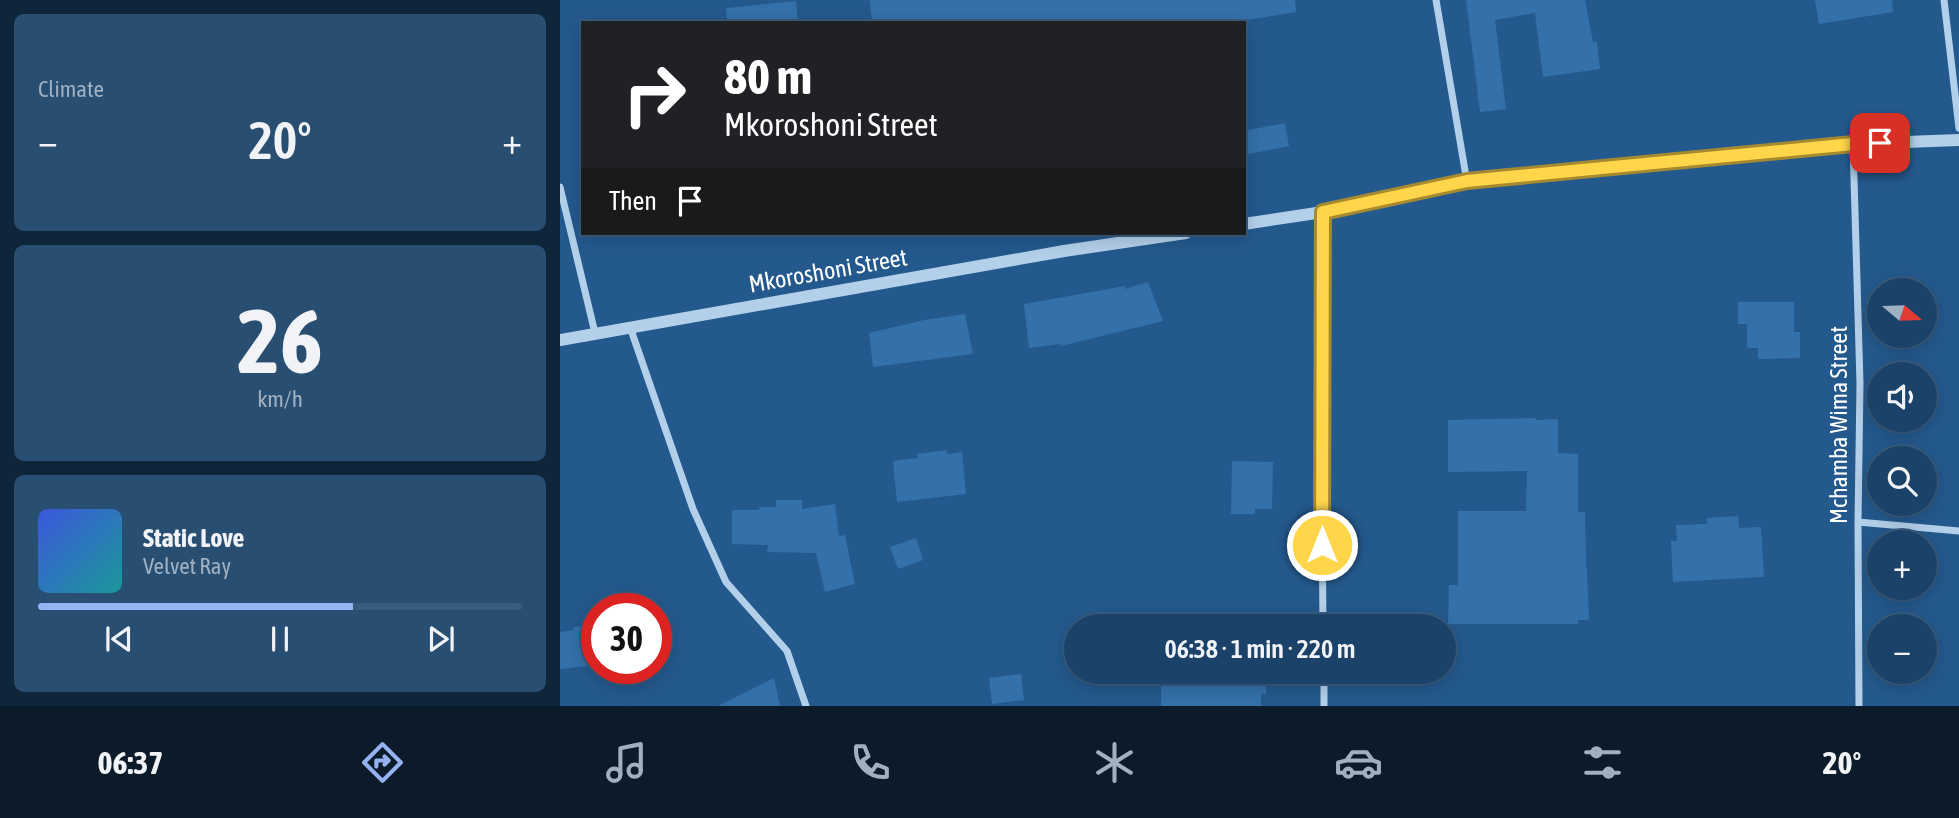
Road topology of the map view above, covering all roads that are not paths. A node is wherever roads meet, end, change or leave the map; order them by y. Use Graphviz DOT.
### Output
graph roads {
  1 [pos="1436,0"];
  2 [pos="1944,0"];
  3 [pos="1959,128"];
  4 [pos="1959,140"];
  5 [pos="1853,144"];
  6 [pos="1467,181"];
  7 [pos="560,187"];
  8 [pos="1323,212"];
  9 [pos="1246,224"];
  10 [pos="1173,235"];
  11 [pos="630,327"];
  12 [pos="594,333"];
  13 [pos="560,340"];
  14 [pos="1858,522"];
  15 [pos="1959,531"];
  16 [pos="1323,614"];
  17 [pos="1324,684"];
  18 [pos="806,706"];
  19 [pos="1324,706"];
  20 [pos="1858,706"];
  1 -- 6 [label="street"];
  2 -- 3 [label="street"];
  4 -- 5 [label="street"];
  5 -- 6 [label="street"];
  5 -- 14 [label="street, Mchamba Wima Street"];
  6 -- 8 [label="street"];
  7 -- 12 [label="street"];
  8 -- 9 [label="street"];
  8 -- 16 [label="street"];
  10 -- 11 [label="street, Mkoroshoni Street"];
  11 -- 12 [label="street, Mkoroshoni Street"];
  11 -- 18 [label="street"];
  12 -- 13 [label="street, Mkoroshoni Street"];
  14 -- 15 [label="street"];
  14 -- 20 [label="street, Mchamba Wima Street"];
  17 -- 19 [label="street"];
}
